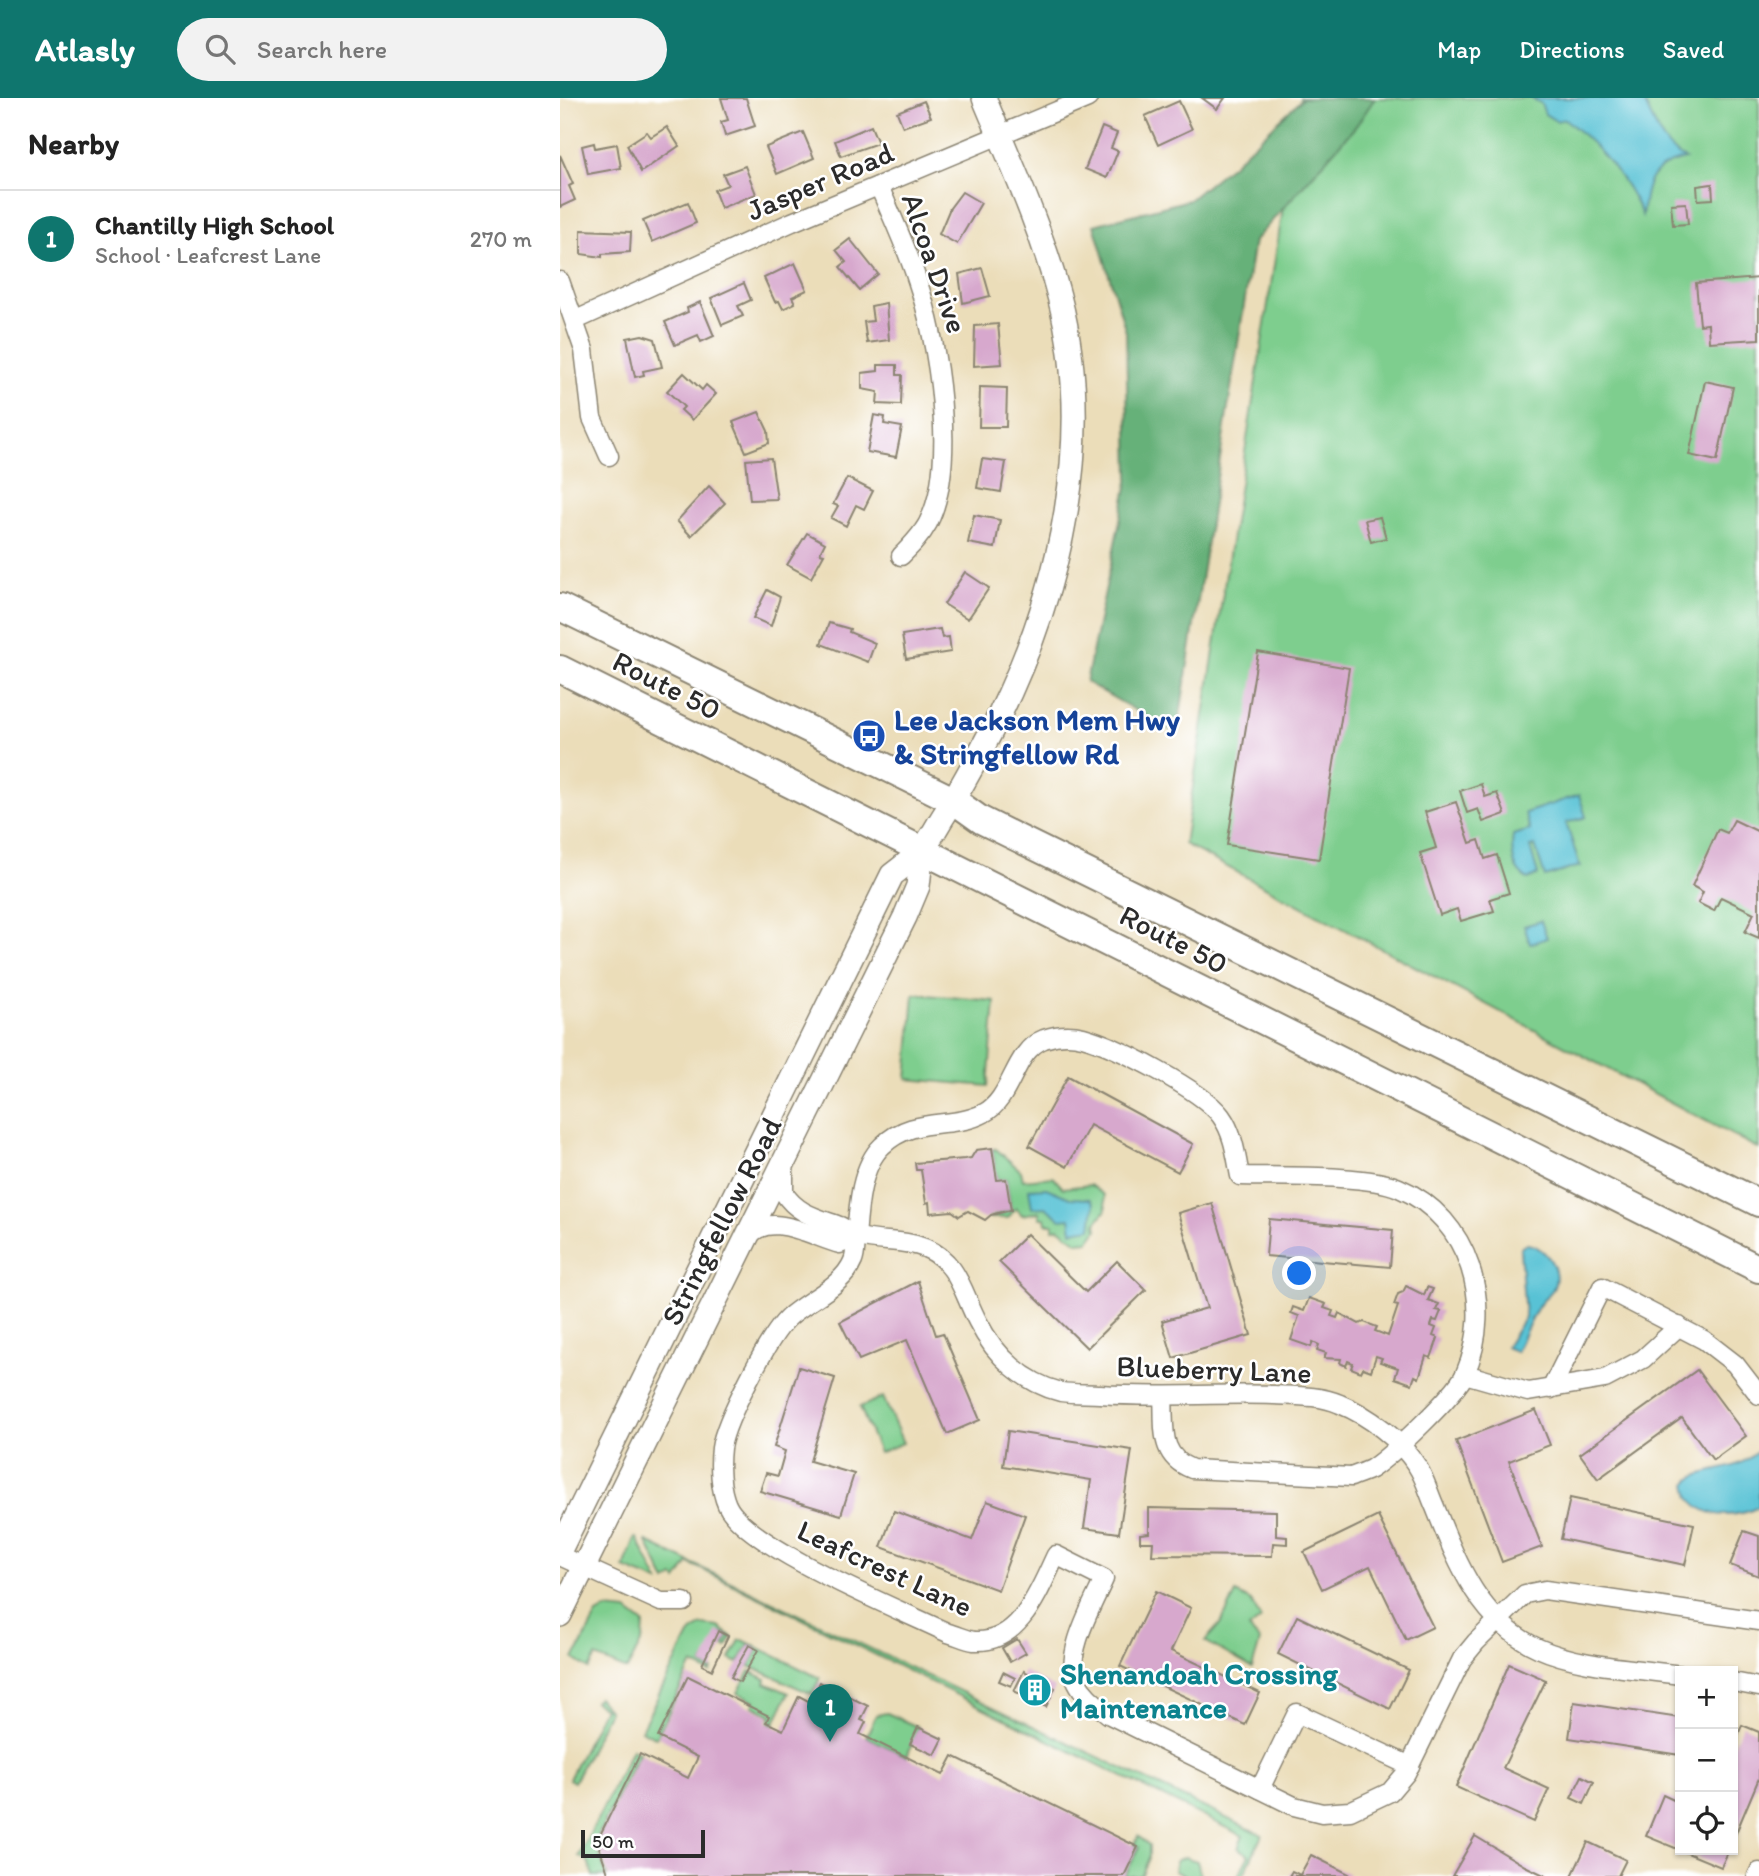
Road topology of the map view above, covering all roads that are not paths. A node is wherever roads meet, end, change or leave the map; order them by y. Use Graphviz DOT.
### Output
graph roads {
  1 [pos="984,98"];
  2 [pos="1088,98"];
  3 [pos="1001,134"];
  4 [pos="879,186"];
  5 [pos="560,281"];
  6 [pos="576,320"];
  7 [pos="609,456"];
  8 [pos="901,556"];
  9 [pos="560,607"];
  10 [pos="560,669"];
  11 [pos="953,800"];
  12 [pos="922,850"];
  13 [pos="787,1156"];
  14 [pos="1759,1203"];
  15 [pos="856,1237"];
  16 [pos="744,1242"];
  17 [pos="1759,1269"];
  18 [pos="1679,1325"];
  19 [pos="1465,1374"];
  20 [pos="1551,1390"];
  21 [pos="1163,1395"];
  22 [pos="1759,1395"];
  23 [pos="1400,1444"];
  24 [pos="560,1550"];
  25 [pos="560,1556"];
  26 [pos="585,1567"];
  27 [pos="684,1602"];
  28 [pos="560,1615"];
  29 [pos="1498,1619"];
  30 [pos="1759,1621"];
  31 [pos="1675,1674"];
  32 [pos="1738,1683"];
  33 [pos="1759,1687"];
  34 [pos="1410,1766"];
  35 [pos="1259,1789"];
  1 -- 3 [label="main road, Stringfellow Road"];
  2 -- 3 [label="street, Jasper Road"];
  3 -- 4 [label="street, Jasper Road"];
  3 -- 11 [label="main road, Stringfellow Road"];
  4 -- 6 [label="street, Jasper Road"];
  4 -- 8 [label="street, Alcoa Drive"];
  5 -- 6 [label="street"];
  6 -- 7 [label="street"];
  9 -- 11 [label="highway, Route 50"];
  10 -- 12 [label="highway, Route 50"];
  11 -- 12 [label="main road, Stringfellow Road"];
  11 -- 14 [label="highway, Route 50"];
  12 -- 13 [label="main road, Stringfellow Road"];
  12 -- 17 [label="highway, Route 50"];
  12 -- 24 [label="main road, Stringfellow Road"];
  13 -- 15 [label="street, Blueberry Lane"];
  13 -- 16 [label="main road, Stringfellow Road"];
  15 -- 16 [label="street, Blueberry Lane"];
  15 -- 19 [label="street"];
  15 -- 21 [label="street, Blueberry Lane"];
  15 -- 35 [label="street, Leafcrest Lane"];
  16 -- 26 [label="main road, Stringfellow Road"];
  18 -- 20 [label="street"];
  18 -- 20 [label="street"];
  18 -- 22 [label="street"];
  19 -- 20 [label="street"];
  19 -- 23 [label="street"];
  21 -- 23 [label="street, Blueberry Lane"];
  21 -- 23 [label="street"];
  23 -- 29 [label="street, Blueberry Lane"];
  25 -- 26 [label="street"];
  26 -- 27 [label="street"];
  26 -- 28 [label="main road, Stringfellow Road"];
  29 -- 30 [label="street, Leafcrest Lane"];
  29 -- 31 [label="street, Blueberry Lane"];
  29 -- 34 [label="street, Leafcrest Lane"];
  32 -- 33 [label="street"];
  34 -- 35 [label="street, Leafcrest Lane"];
  34 -- 35 [label="street"];
}
